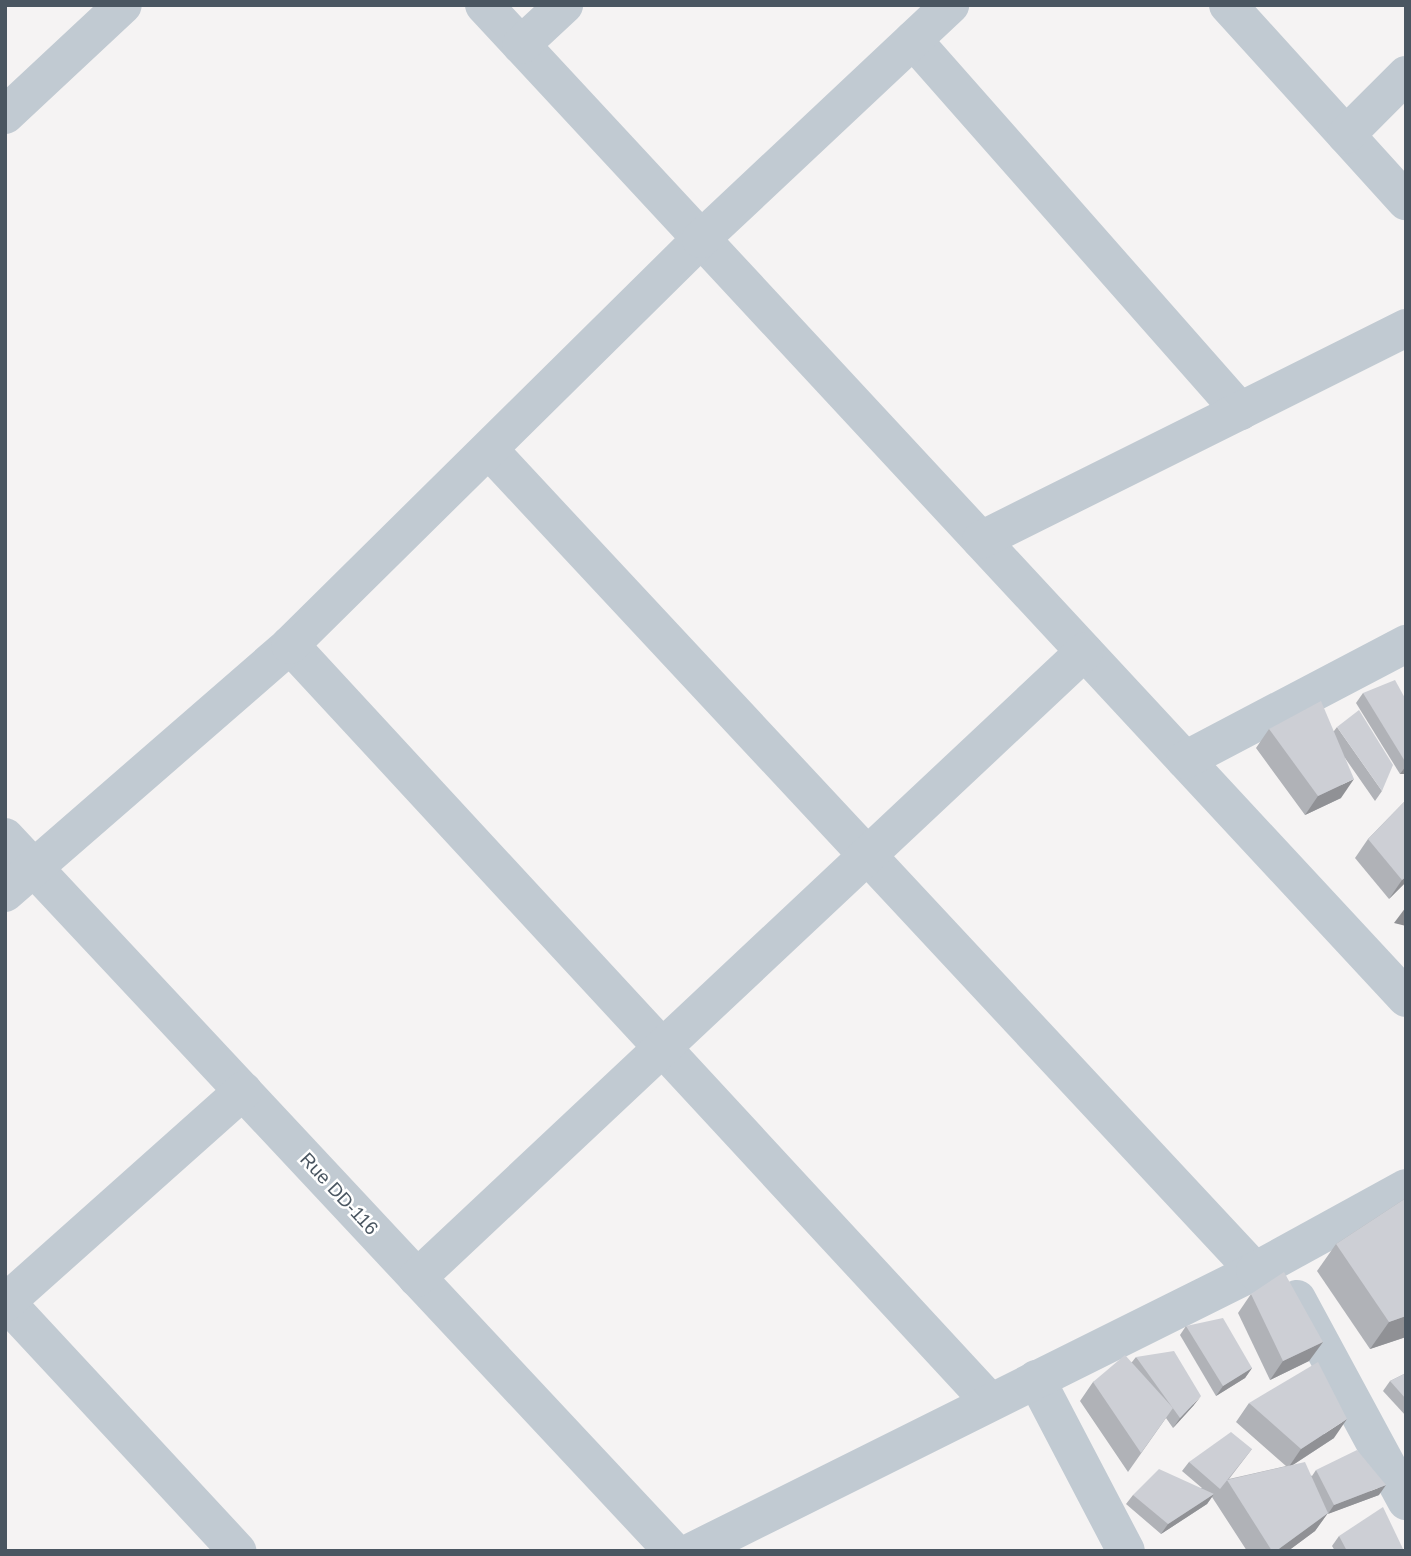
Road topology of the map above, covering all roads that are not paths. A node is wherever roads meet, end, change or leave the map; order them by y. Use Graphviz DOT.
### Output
graph roads {
  1 [pos="123,5"];
  2 [pos="484,5"];
  3 [pos="564,5"];
  4 [pos="950,5"];
  5 [pos="1228,5"];
  6 [pos="913,40"];
  7 [pos="521,45"];
  8 [pos="1406,75"];
  9 [pos="5,115"];
  10 [pos="1346,135"];
  11 [pos="1406,201"];
  12 [pos="701,239"];
  13 [pos="1406,328"];
  14 [pos="1240,411"];
  15 [pos="491,452"];
  16 [pos="981,540"];
  17 [pos="1406,644"];
  18 [pos="290,645"];
  19 [pos="1084,652"];
  20 [pos="1185,760"];
  21 [pos="5,837"];
  22 [pos="870,852"];
  23 [pos="19,880"];
  24 [pos="1406,998"];
  25 [pos="661,1048"];
  26 [pos="243,1091"];
  27 [pos="1406,1188"];
  28 [pos="1266,1266"];
  29 [pos="417,1279"];
  30 [pos="6,1303"];
  31 [pos="1036,1379"];
  32 [pos="990,1402"];
  33 [pos="1406,1501"];
  34 [pos="237,1551"];
  35 [pos="673,1551"];
  36 [pos="692,1551"];
  37 [pos="1126,1551"];
  1 -- 9 [label="street"];
  2 -- 7 [label="street"];
  3 -- 7 [label="street"];
  4 -- 6 [label="street"];
  5 -- 10 [label="street"];
  6 -- 12 [label="street"];
  6 -- 14 [label="street"];
  7 -- 12 [label="street"];
  8 -- 10 [label="street"];
  10 -- 11 [label="street"];
  12 -- 15 [label="street"];
  12 -- 16 [label="street"];
  13 -- 14 [label="street"];
  14 -- 16 [label="street"];
  15 -- 18 [label="street"];
  15 -- 22 [label="street"];
  16 -- 19 [label="street"];
  17 -- 20 [label="street"];
  18 -- 23 [label="street"];
  18 -- 25 [label="street"];
  19 -- 20 [label="street"];
  19 -- 22 [label="street"];
  20 -- 24 [label="street"];
  21 -- 23 [label="street, Rue DD-116"];
  22 -- 25 [label="street"];
  22 -- 28 [label="street"];
  23 -- 26 [label="street, Rue DD-116"];
  25 -- 29 [label="street"];
  25 -- 32 [label="street"];
  26 -- 29 [label="street, Rue DD-116"];
  26 -- 30 [label="street"];
  27 -- 28 [label="street"];
  28 -- 31 [label="street"];
  28 -- 33 [label="street"];
  29 -- 35 [label="street, Rue DD-116"];
  30 -- 34 [label="street"];
  31 -- 32 [label="street"];
  31 -- 37 [label="street"];
  32 -- 36 [label="street"];
}
